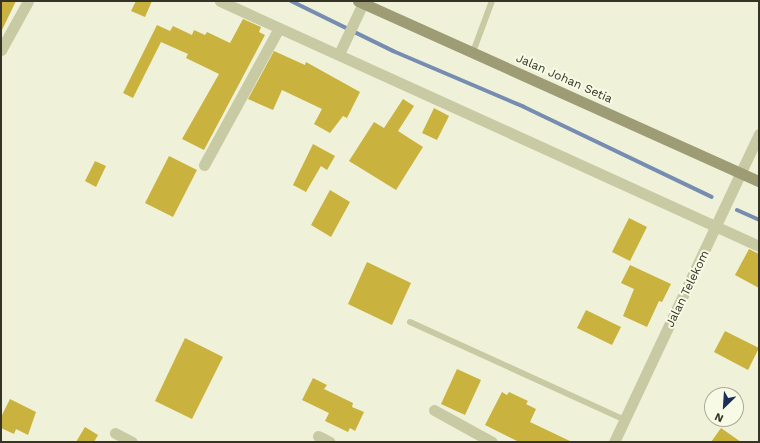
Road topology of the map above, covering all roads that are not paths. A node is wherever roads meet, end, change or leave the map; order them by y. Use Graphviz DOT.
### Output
graph roads {
  1 [pos="28,1"];
  2 [pos="220,1"];
  3 [pos="492,1"];
  4 [pos="360,2"];
  5 [pos="279,28"];
  6 [pos="1,50"];
  7 [pos="473,52"];
  8 [pos="339,54"];
  9 [pos="759,134"];
  10 [pos="204,165"];
  11 [pos="741,172"];
  12 [pos="759,181"];
  13 [pos="717,228"];
  14 [pos="759,246"];
  15 [pos="410,322"];
  16 [pos="434,410"];
  17 [pos="625,420"];
  18 [pos="115,433"];
  19 [pos="318,436"];
  20 [pos="132,442"];
  21 [pos="330,442"];
  22 [pos="492,442"];
  23 [pos="614,442"];
  1 -- 6 [label="street"];
  2 -- 5 [label="street"];
  3 -- 7 [label="lane"];
  4 -- 7 [label="main road, Jalan Johan Setia"];
  4 -- 8 [label="street"];
  5 -- 8 [label="street"];
  5 -- 10 [label="street"];
  7 -- 11 [label="main road, Jalan Johan Setia"];
  8 -- 13 [label="street"];
  9 -- 11 [label="street, Jalan Telekom"];
  11 -- 12 [label="main road, Jalan Johan Setia"];
  11 -- 13 [label="street, Jalan Telekom"];
  13 -- 14 [label="street"];
  13 -- 17 [label="street, Jalan Telekom"];
  15 -- 17 [label="lane"];
  16 -- 22 [label="street"];
  17 -- 23 [label="street, Jalan Telekom"];
  18 -- 20 [label="street"];
  19 -- 21 [label="street"];
}
